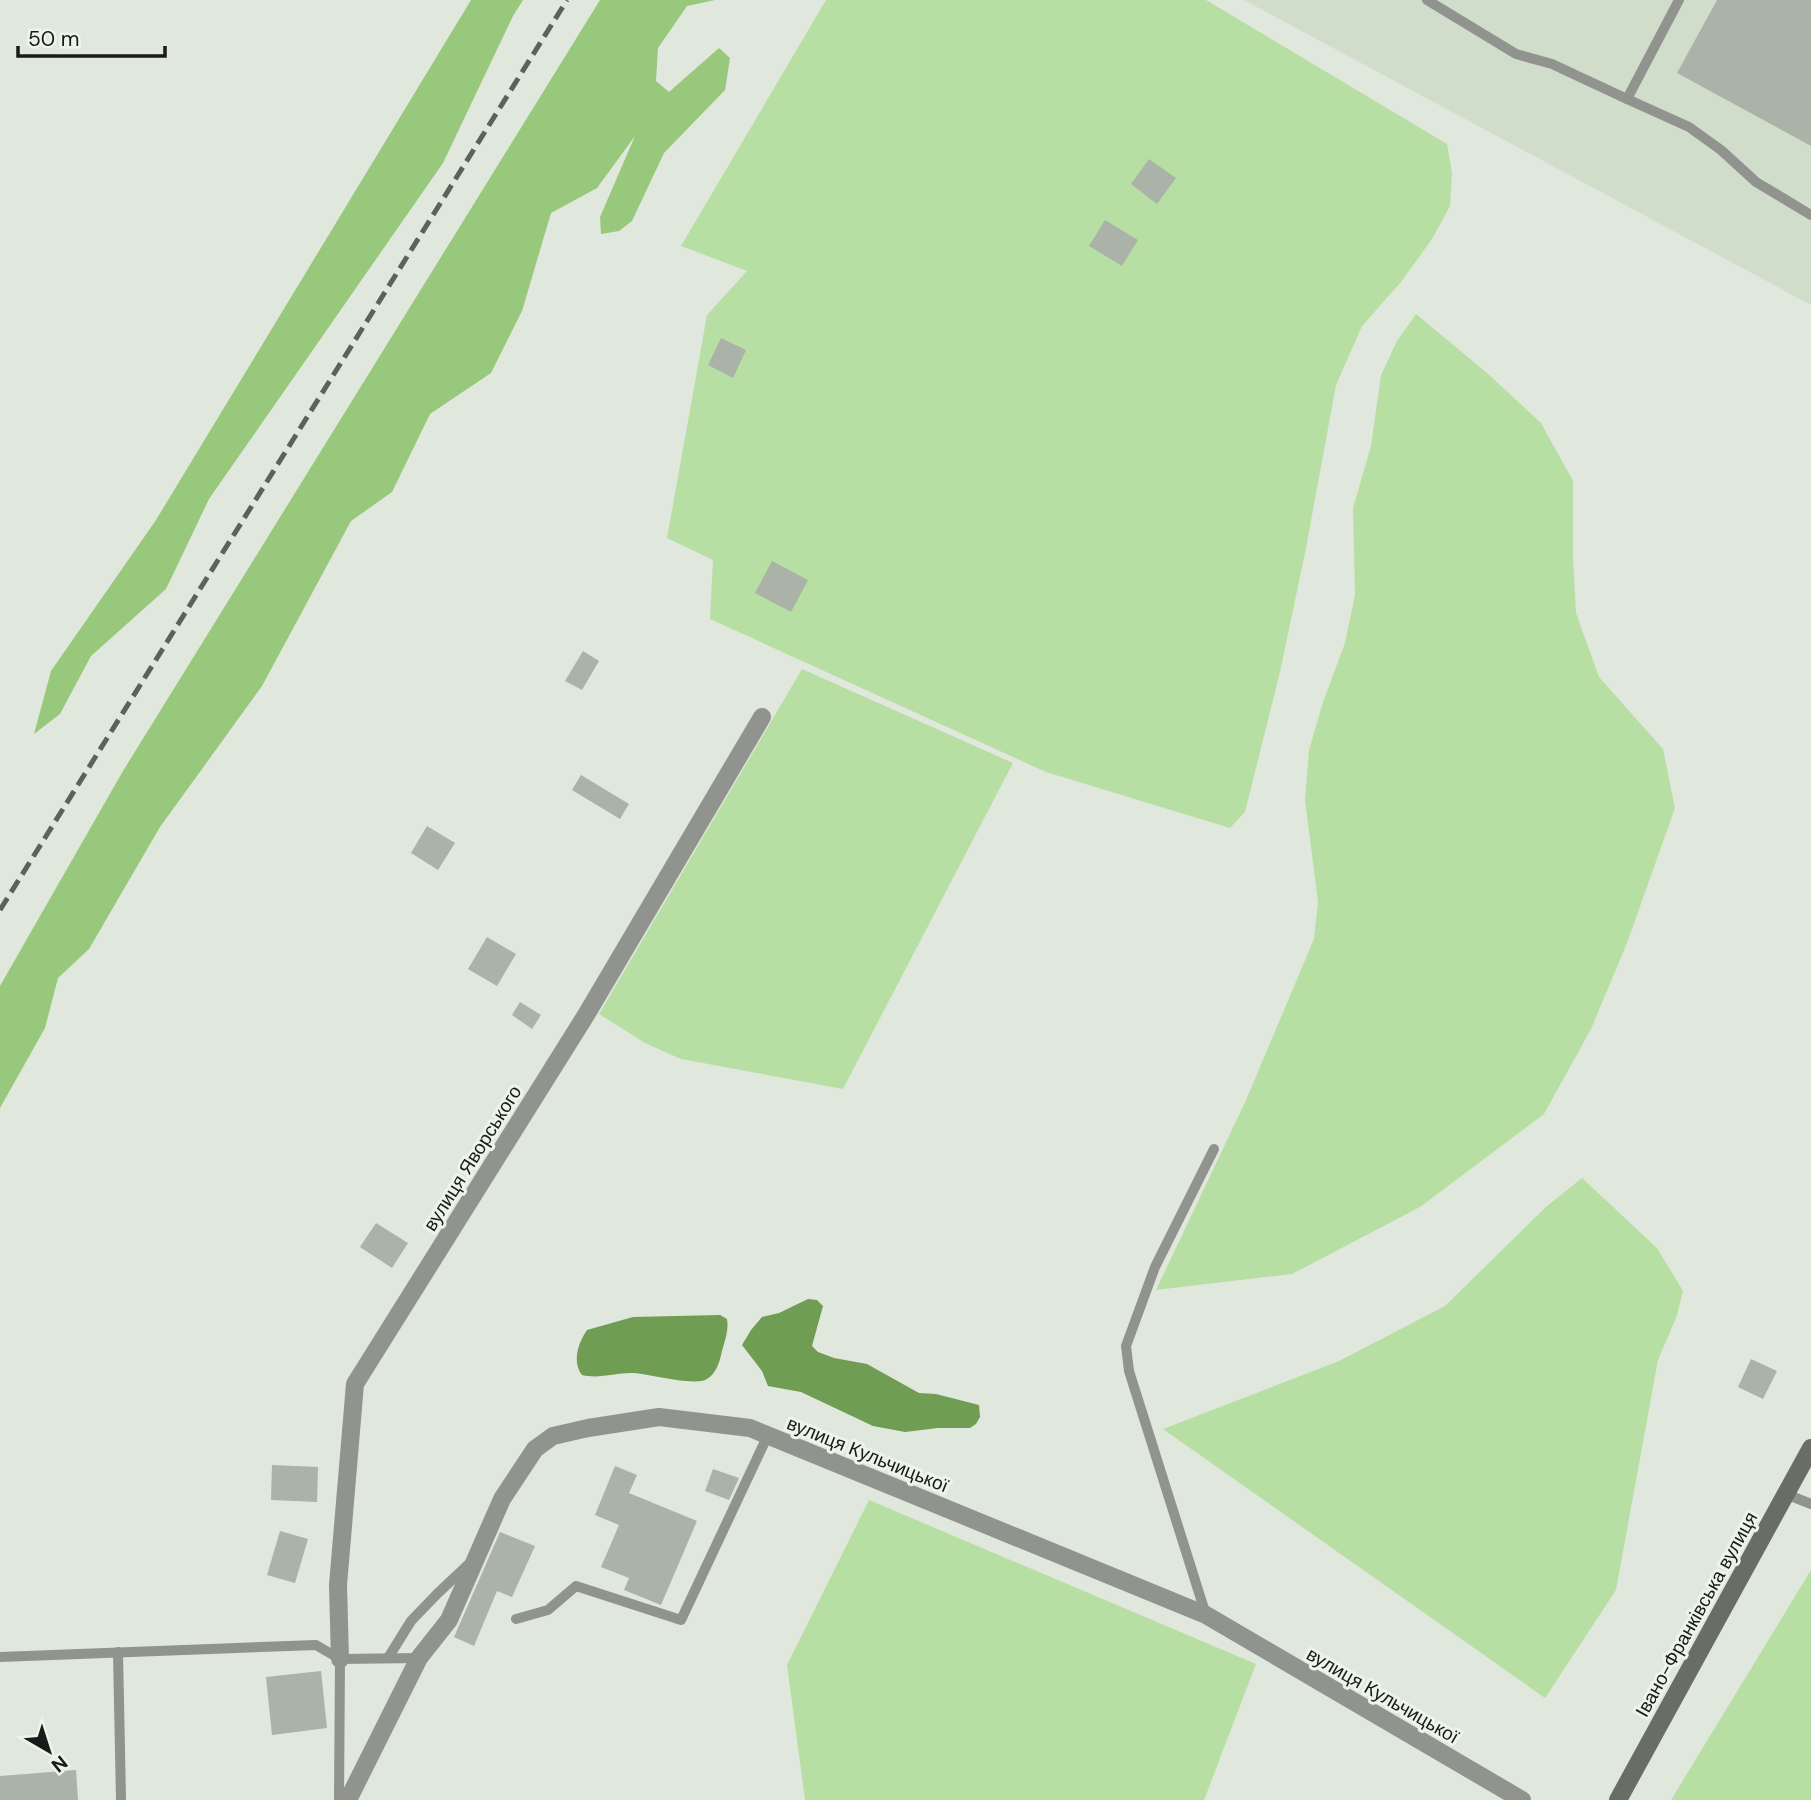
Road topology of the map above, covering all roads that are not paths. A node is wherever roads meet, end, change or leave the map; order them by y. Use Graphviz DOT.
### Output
graph roads {
  1 [pos="1427,0"];
  2 [pos="1679,0"];
  3 [pos="1627,99"];
  4 [pos="1811,215"];
  5 [pos="762,717"];
  6 [pos="1214,1149"];
  7 [pos="768,1435"];
  8 [pos="1811,1448"];
  9 [pos="1786,1494"];
  10 [pos="1811,1504"];
  11 [pos="478,1556"];
  12 [pos="1206,1615"];
  13 [pos="516,1619"];
  14 [pos="118,1652"];
  15 [pos="0,1657"];
  16 [pos="340,1658"];
  17 [pos="388,1658"];
  18 [pos="419,1658"];
  19 [pos="121,1800"];
  20 [pos="340,1800"];
  21 [pos="348,1800"];
  22 [pos="1521,1800"];
  23 [pos="1618,1800"];
  1 -- 3 [label="lane"];
  2 -- 3 [label="lane"];
  3 -- 4 [label="lane"];
  5 -- 16 [label="street, вулиця Яворського"];
  6 -- 12 [label="lane"];
  7 -- 11 [label="street, вулиця Кульчицької"];
  7 -- 12 [label="street, вулиця Кульчицької"];
  7 -- 13 [label="lane"];
  8 -- 9 [label="main road, Івано-Франківська вулиця"];
  9 -- 10 [label="lane"];
  9 -- 23 [label="main road, Івано-Франківська вулиця"];
  11 -- 17 [label="lane"];
  11 -- 18 [label="street, вулиця Кульчицької"];
  12 -- 22 [label="street, вулиця Кульчицької"];
  14 -- 15 [label="lane"];
  14 -- 16 [label="lane"];
  14 -- 19 [label="lane"];
  16 -- 17 [label="lane"];
  16 -- 20 [label="lane"];
  17 -- 18 [label="lane"];
  18 -- 21 [label="street, вулиця Кульчицької"];
}
